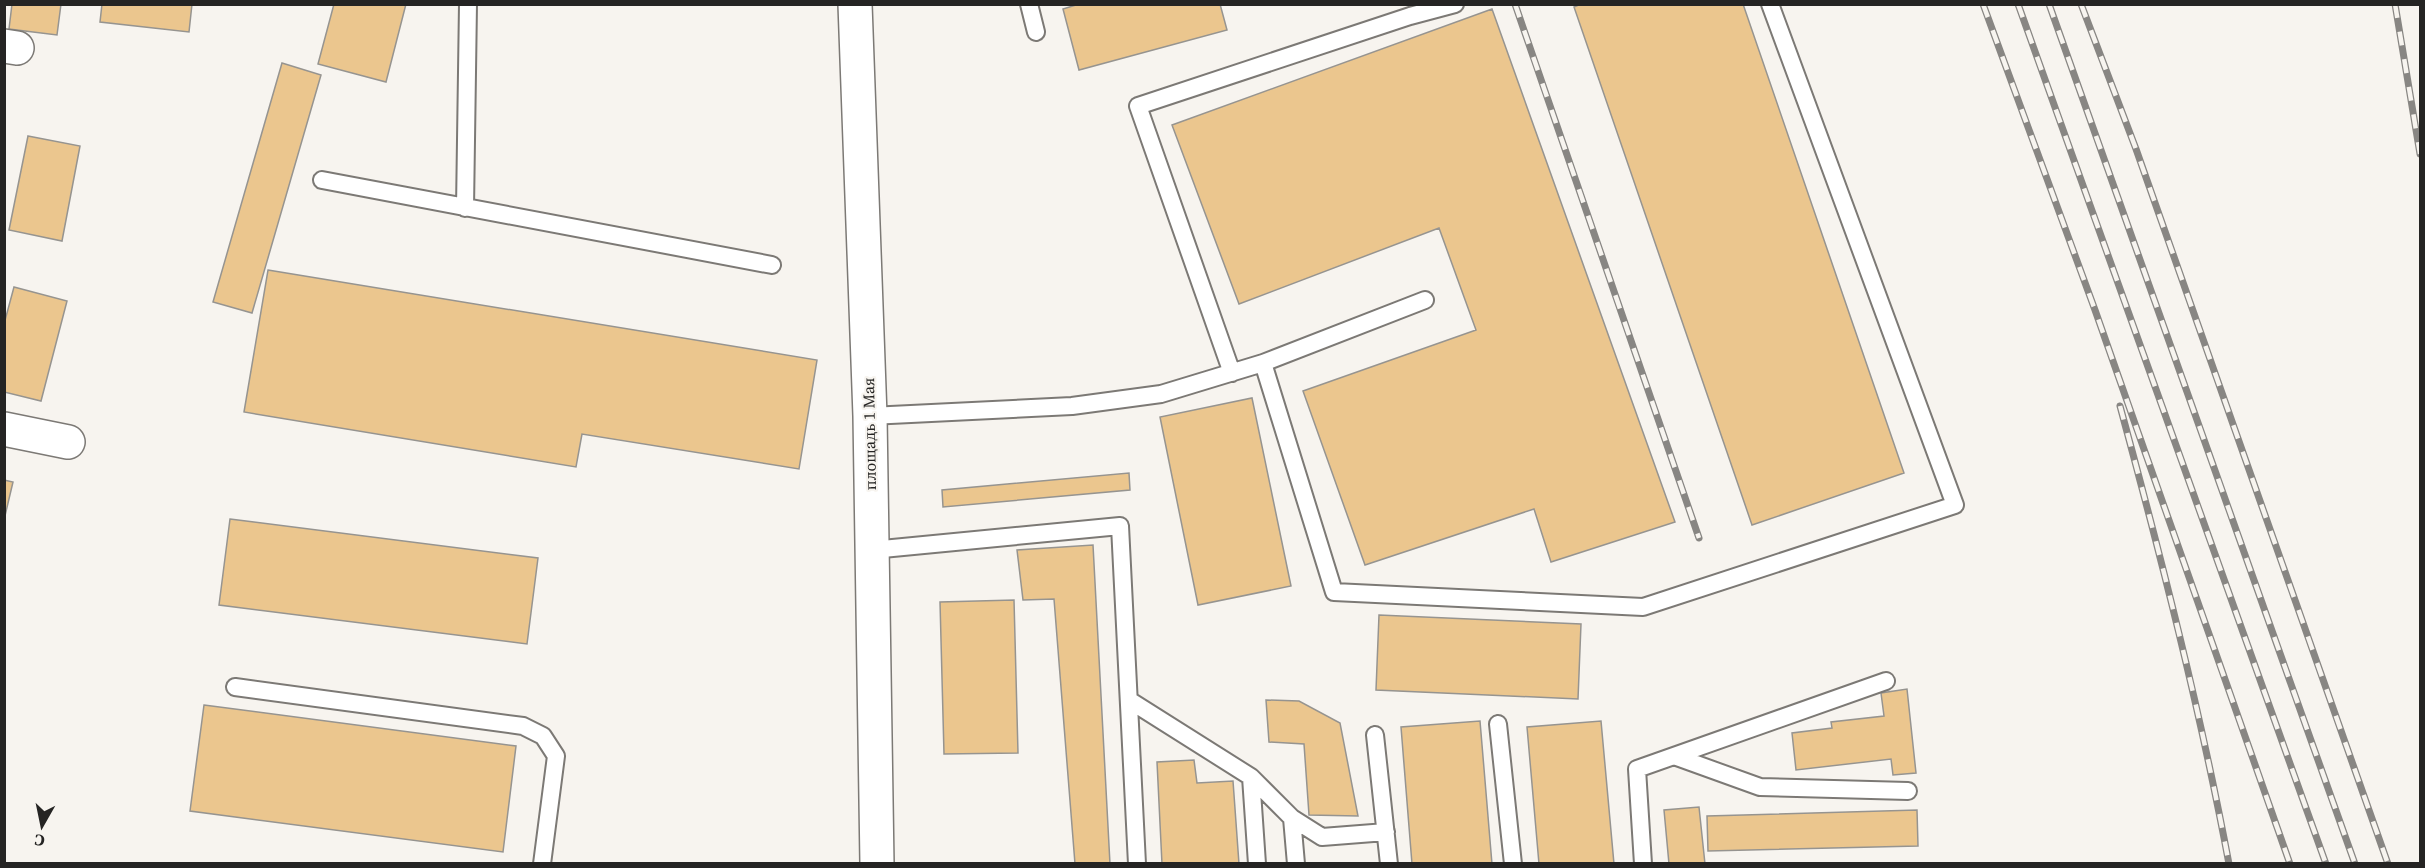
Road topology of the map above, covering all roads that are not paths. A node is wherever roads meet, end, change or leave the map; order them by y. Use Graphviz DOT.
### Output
graph roads {
  1 [pos="468,4"];
  2 [pos="855,4"];
  3 [pos="1029,4"];
  4 [pos="1455,4"];
  5 [pos="1770,4"];
  6 [pos="1036,32"];
  7 [pos="322,180"];
  8 [pos="465,208"];
  9 [pos="772,265"];
  10 [pos="1425,300"];
  11 [pos="1263,363"];
  12 [pos="1232,373"];
  13 [pos="870,416"];
  14 [pos="4,429"];
  15 [pos="68,442"];
  16 [pos="872,550"];
  17 [pos="1886,681"];
  18 [pos="235,687"];
  19 [pos="1129,700"];
  20 [pos="1498,724"];
  21 [pos="1375,735"];
  22 [pos="1674,756"];
  23 [pos="1251,777"];
  24 [pos="1908,791"];
  25 [pos="1292,818"];
  26 [pos="1386,832"];
  27 [pos="542,864"];
  28 [pos="877,864"];
  29 [pos="1137,864"];
  30 [pos="1257,864"];
  31 [pos="1296,864"];
  32 [pos="1389,864"];
  33 [pos="1513,864"];
  34 [pos="1643,864"];
  1 -- 8 [label="lane"];
  2 -- 13 [label="street, площадь 1 Мая"];
  3 -- 6 [label="lane"];
  4 -- 12 [label="lane"];
  5 -- 11 [label="lane"];
  7 -- 8 [label="lane"];
  8 -- 9 [label="lane"];
  10 -- 11 [label="lane"];
  11 -- 12 [label="lane"];
  12 -- 13 [label="lane"];
  13 -- 16 [label="street, площадь 1 Мая"];
  14 -- 15 [label="street"];
  16 -- 19 [label="lane"];
  16 -- 28 [label="street, площадь 1 Мая"];
  17 -- 22 [label="lane"];
  18 -- 27 [label="lane"];
  19 -- 23 [label="lane"];
  19 -- 29 [label="lane"];
  20 -- 33 [label="lane"];
  21 -- 26 [label="lane"];
  22 -- 24 [label="lane"];
  22 -- 34 [label="lane"];
  23 -- 25 [label="lane"];
  23 -- 30 [label="lane"];
  25 -- 26 [label="lane"];
  25 -- 31 [label="lane"];
  26 -- 32 [label="lane"];
}
